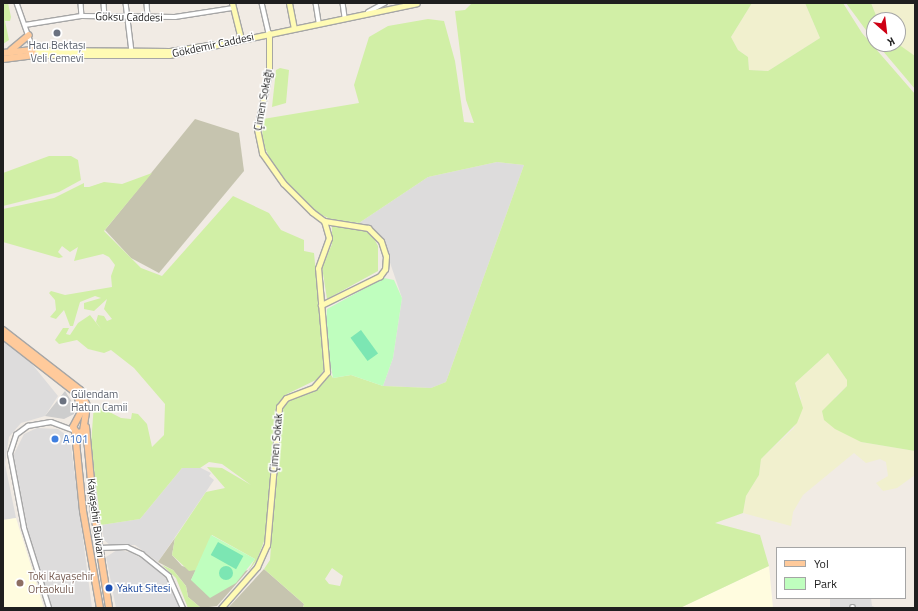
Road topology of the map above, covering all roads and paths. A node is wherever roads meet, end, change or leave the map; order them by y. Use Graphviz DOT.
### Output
graph roads {
  1 [pos="17,3"];
  2 [pos="81,3"];
  3 [pos="104,3"];
  4 [pos="126,3"];
  5 [pos="147,3"];
  6 [pos="262,3"];
  7 [pos="289,3"];
  8 [pos="316,3"];
  9 [pos="343,3"];
  10 [pos="385,3"];
  11 [pos="417,3"];
  12 [pos="233,5"];
  13 [pos="366,13"];
  14 [pos="82,16"];
  15 [pos="127,16"];
  16 [pos="105,17"];
  17 [pos="148,18"];
  18 [pos="345,18"];
  19 [pos="319,23"];
  20 [pos="25,25"];
  21 [pos="294,28"];
  22 [pos="269,33"];
  23 [pos="29,35"];
  24 [pos="241,38"];
  25 [pos="5,52"];
  26 [pos="34,52"];
  27 [pos="132,52"];
  28 [pos="3,59"];
  29 [pos="324,221"];
  30 [pos="321,305"];
  31 [pos="3,330"];
  32 [pos="3,336"];
  33 [pos="76,421"];
  34 [pos="65,424"];
  35 [pos="86,427"];
  36 [pos="75,431"];
  37 [pos="100,548"];
  38 [pos="49,608"];
  39 [pos="100,608"];
  40 [pos="109,608"];
  41 [pos="183,608"];
  42 [pos="221,608"];
  1 -- 20 [label="street"];
  2 -- 14 [label="street"];
  3 -- 16 [label="street"];
  4 -- 15 [label="street"];
  5 -- 17 [label="street"];
  6 -- 22 [label="street, Çimen Sokağı"];
  7 -- 21 [label="main road"];
  8 -- 19 [label="street"];
  9 -- 18 [label="street"];
  10 -- 13 [label="street, Gökdemir Caddesi"];
  11 -- 13 [label="main road, Gökdemir Caddesi"];
  12 -- 17 [label="street, Göksu Caddesi"];
  12 -- 24 [label="main road"];
  13 -- 18 [label="main road, Gökdemir Caddesi"];
  14 -- 16 [label="street, Göksu Caddesi"];
  14 -- 20 [label="street, Göksu Caddesi"];
  15 -- 16 [label="street, Göksu Caddesi"];
  15 -- 17 [label="street, Göksu Caddesi"];
  15 -- 27 [label="street"];
  18 -- 19 [label="main road, Gökdemir Caddesi"];
  19 -- 21 [label="main road, Gökdemir Caddesi"];
  20 -- 23 [label="street"];
  21 -- 22 [label="main road, Gökdemir Caddesi"];
  22 -- 24 [label="main road, Gökdemir Caddesi"];
  22 -- 29 [label="main road, Çimen Sokağı"];
  23 -- 25 [label="main road"];
  23 -- 26 [label="street"];
  24 -- 27 [label="main road, Gökdemir Caddesi"];
  25 -- 26 [label="main road"];
  26 -- 27 [label="main road, Gökdemir Caddesi"];
  26 -- 28 [label="main road"];
  29 -- 30 [label="main road, Çimen Sokak"];
  29 -- 30 [label="main road"];
  30 -- 42 [label="main road, Çimen Sokak"];
  31 -- 35 [label="main road, Kayaşehir Bulvarı"];
  32 -- 33 [label="main road, Kayaşehir Bulvarı"];
  33 -- 34 [label="street"];
  33 -- 35 [label="main road"];
  33 -- 36 [label="main road, Kayaşehir Bulvarı"];
  34 -- 36 [label="street"];
  34 -- 38 [label="street"];
  35 -- 36 [label="main road"];
  35 -- 37 [label="main road, Kayaşehir Bulvarı"];
  36 -- 39 [label="main road, Kayaşehir Bulvarı"];
  37 -- 40 [label="main road, Kayaşehir Bulvarı"];
  37 -- 41 [label="street"];
}
